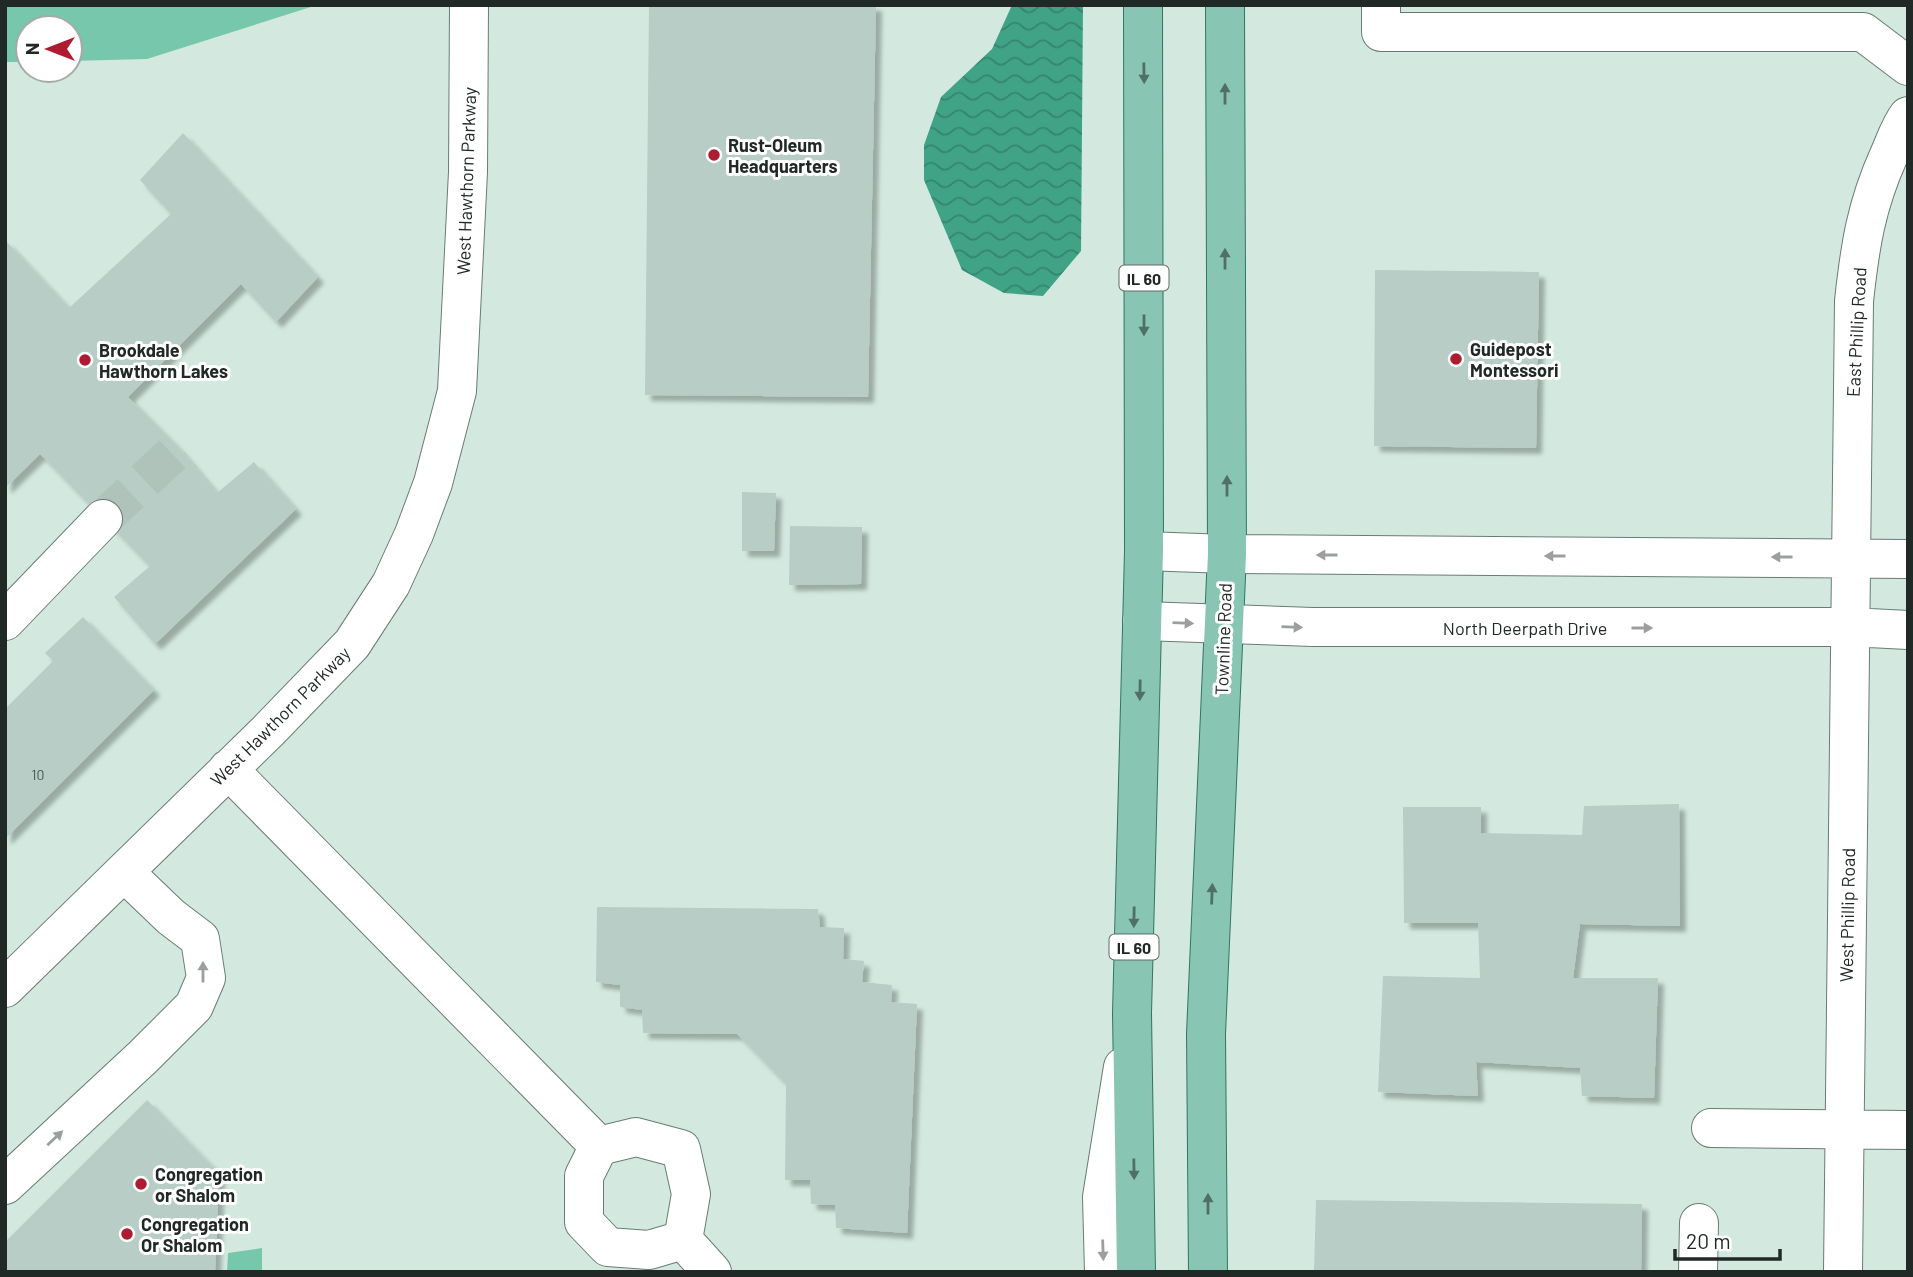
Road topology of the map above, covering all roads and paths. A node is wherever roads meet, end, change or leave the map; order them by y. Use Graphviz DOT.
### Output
graph roads {
  1 [pos="469,5"];
  2 [pos="1143,5"];
  3 [pos="1225,5"];
  4 [pos="1381,5"];
  5 [pos="1860,18"];
  6 [pos="1908,66"];
  7 [pos="1906,121"];
  8 [pos="103,519"];
  9 [pos="1144,551"];
  10 [pos="1227,554"];
  11 [pos="1851,558"];
  12 [pos="1908,559"];
  13 [pos="5,621"];
  14 [pos="1142,621"];
  15 [pos="1224,624"];
  16 [pos="1850,628"];
  17 [pos="1908,630"];
  18 [pos="228,769"];
  19 [pos="124,872"];
  20 [pos="6,987"];
  21 [pos="1132,1013"];
  22 [pos="1711,1128"];
  23 [pos="1845,1128"];
  24 [pos="1908,1130"];
  25 [pos="600,1146"];
  26 [pos="5,1185"];
  27 [pos="1699,1223"];
  28 [pos="683,1240"];
  29 [pos="712,1272"];
  30 [pos="1104,1272"];
  31 [pos="1136,1272"];
  32 [pos="1208,1272"];
  33 [pos="1698,1272"];
  34 [pos="1843,1272"];
  1 -- 18 [label="street, West Hawthorn Parkway"];
  2 -- 9 [label="main road, IL 60, one-way"];
  10 -- 3 [label="main road, Townline Road, one-way"];
  4 -- 5 [label="street"];
  5 -- 6 [label="street"];
  7 -- 11 [label="street, East Phillip Road"];
  8 -- 13 [label="street"];
  9 -- 10 [label="street"];
  9 -- 14 [label="main road, IL 60"];
  11 -- 10 [label="street, one-way"];
  10 -- 15 [label="main road, Townline Road"];
  11 -- 12 [label="street"];
  11 -- 16 [label="street, West Phillip Road"];
  14 -- 15 [label="street, North Deerpath Drive, one-way"];
  14 -- 21 [label="main road, IL 60, one-way"];
  15 -- 16 [label="street, North Deerpath Drive, one-way"];
  32 -- 15 [label="main road, Townline Road, one-way"];
  16 -- 17 [label="street, North Deerpath Drive"];
  16 -- 23 [label="street, West Phillip Road"];
  18 -- 19 [label="street, West Hawthorn Parkway"];
  18 -- 25 [label="street"];
  19 -- 20 [label="street, West Hawthorn Parkway"];
  26 -- 19 [label="street, one-way"];
  21 -- 30 [label="street, one-way"];
  21 -- 31 [label="main road, IL 60, one-way"];
  22 -- 23 [label="street"];
  23 -- 24 [label="street"];
  23 -- 34 [label="street, West Phillip Road"];
  25 -- 28 [label="street"];
  25 -- 28 [label="street"];
  27 -- 33 [label="street"];
  28 -- 29 [label="street"];
}
